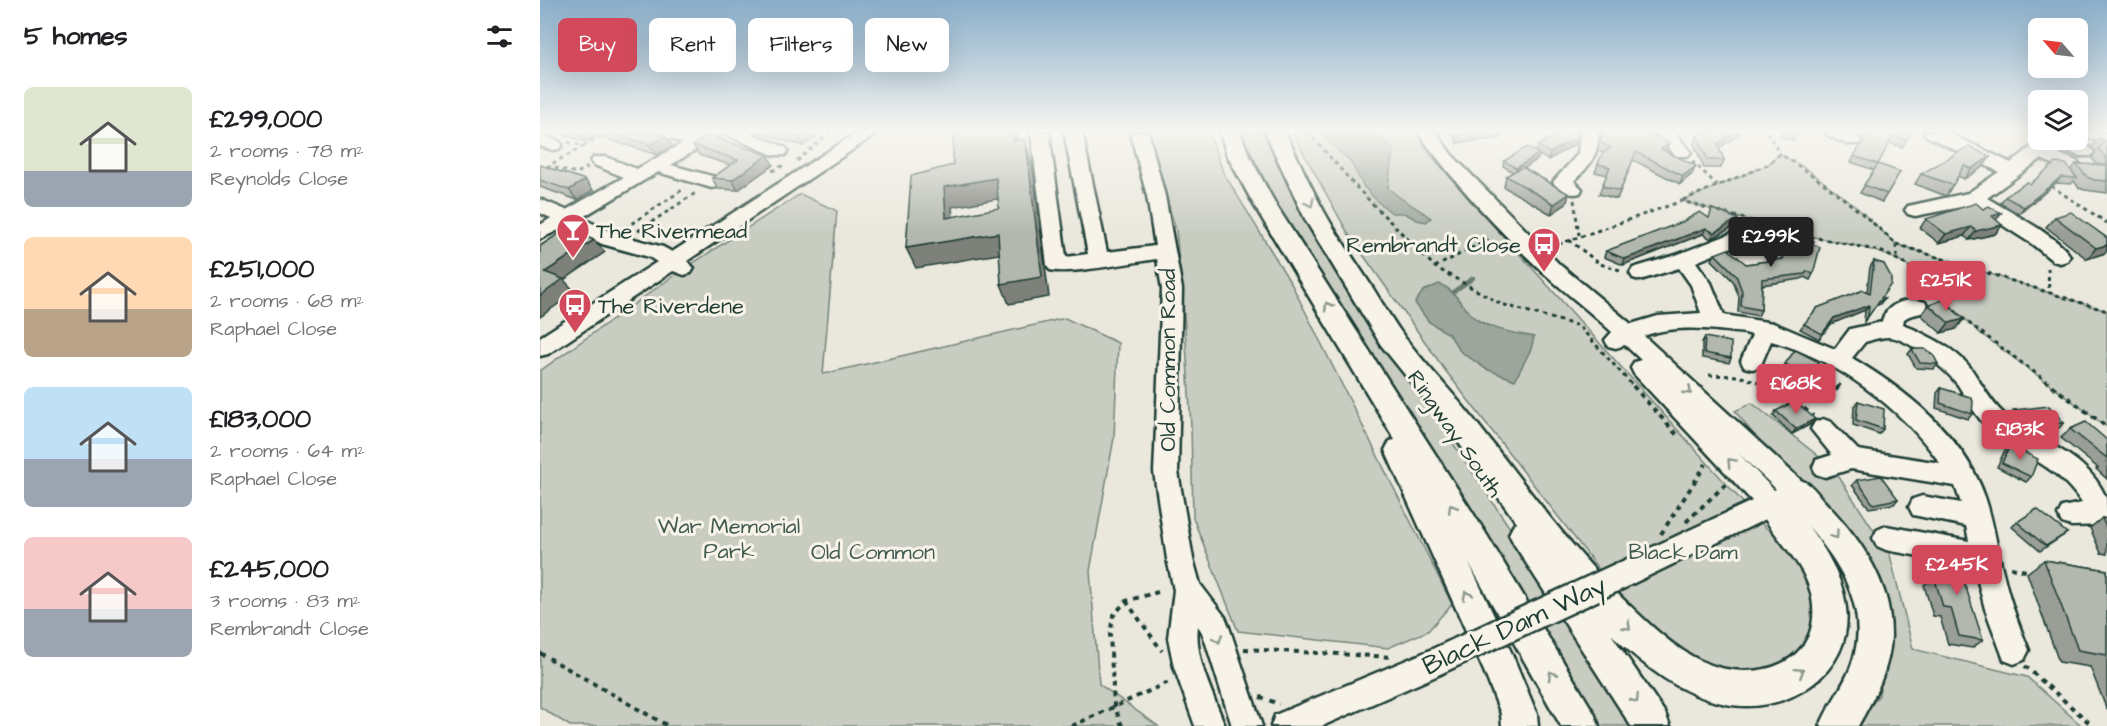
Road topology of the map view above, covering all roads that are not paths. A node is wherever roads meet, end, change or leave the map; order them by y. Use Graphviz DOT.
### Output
graph roads {
  1 [pos="614,166"];
  2 [pos="656,166"];
  3 [pos="822,166"];
  4 [pos="1044,166"];
  5 [pos="1080,166"];
  6 [pos="1147,166"];
  7 [pos="1244,166"];
  8 [pos="1291,166"];
  9 [pos="1452,166"];
  10 [pos="1578,166"];
  11 [pos="2002,166"];
  12 [pos="2019,166"];
  13 [pos="2012,171"];
  14 [pos="639,176"];
  15 [pos="1082,177"];
  16 [pos="705,180"];
  17 [pos="1561,182"];
  18 [pos="1046,184"];
  19 [pos="1974,198"];
  20 [pos="540,205"];
  21 [pos="1916,207"];
  22 [pos="565,217"];
  23 [pos="540,233"];
  24 [pos="2039,239"];
  25 [pos="1748,242"];
  26 [pos="2016,245"];
  27 [pos="1167,252"];
  28 [pos="2060,256"];
  29 [pos="1683,260"];
  30 [pos="1100,261"];
  31 [pos="681,265"];
  32 [pos="1640,273"];
  33 [pos="1917,307"];
  34 [pos="1715,321"];
  35 [pos="1892,328"];
  36 [pos="1765,329"];
  37 [pos="1344,331"];
  38 [pos="1621,337"];
  39 [pos="1390,338"];
  40 [pos="540,348"];
  41 [pos="1752,361"];
  42 [pos="1847,365"];
  43 [pos="1823,429"];
  44 [pos="1851,459"];
  45 [pos="1825,467"];
  46 [pos="1964,477"];
  47 [pos="1784,498"];
  48 [pos="1922,507"];
  49 [pos="2104,513"];
  50 [pos="2071,515"];
  51 [pos="1979,517"];
  52 [pos="1886,538"];
  53 [pos="1987,560"];
  54 [pos="1188,590"];
  55 [pos="2014,650"];
  56 [pos="1285,715"];
  57 [pos="1210,726"];
  58 [pos="1247,726"];
  59 [pos="1520,726"];
  60 [pos="1581,726"];
  61 [pos="1652,726"];
  62 [pos="1838,726"];
  1 -- 14 [label="street"];
  2 -- 14 [label="street"];
  2 -- 16 [label="street"];
  3 -- 31 [label="street"];
  4 -- 18 [label="street"];
  5 -- 15 [label="street"];
  6 -- 27 [label="street, Old Common Road"];
  37 -- 7 [label="main road, Ringway South, one-way"];
  8 -- 39 [label="main road, Ringway South, one-way"];
  9 -- 38 [label="street"];
  10 -- 17 [label="street"];
  11 -- 13 [label="street"];
  12 -- 13 [label="street"];
  13 -- 19 [label="street"];
  14 -- 22 [label="street"];
  15 -- 18 [label="street"];
  15 -- 30 [label="street"];
  18 -- 30 [label="street"];
  19 -- 21 [label="street"];
  19 -- 24 [label="street"];
  20 -- 22 [label="street"];
  22 -- 23 [label="street"];
  22 -- 31 [label="street"];
  24 -- 26 [label="street"];
  24 -- 28 [label="street"];
  25 -- 29 [label="street"];
  27 -- 30 [label="street"];
  27 -- 54 [label="street, Old Common Road"];
  29 -- 32 [label="street"];
  29 -- 34 [label="street"];
  31 -- 40 [label="street"];
  33 -- 35 [label="street"];
  34 -- 36 [label="street"];
  34 -- 38 [label="street"];
  35 -- 42 [label="street"];
  35 -- 49 [label="street"];
  36 -- 41 [label="street"];
  36 -- 42 [label="street"];
  59 -- 37 [label="main road, one-way"];
  60 -- 37 [label="main road, Ringway South, one-way"];
  38 -- 47 [label="street"];
  39 -- 47 [label="main road, one-way"];
  39 -- 61 [label="main road, Ringway South, one-way"];
  42 -- 46 [label="street"];
  43 -- 44 [label="street"];
  44 -- 45 [label="street"];
  44 -- 46 [label="street"];
  46 -- 51 [label="street"];
  47 -- 56 [label="street, Black Dam Way, bridge"];
  47 -- 62 [label="main road, one-way"];
  48 -- 51 [label="street"];
  49 -- 50 [label="street"];
  51 -- 53 [label="street"];
  52 -- 53 [label="street"];
  53 -- 55 [label="street"];
  54 -- 57 [label="street, Old Common Road"];
  54 -- 58 [label="street, Old Common Road, one-way"];
}
